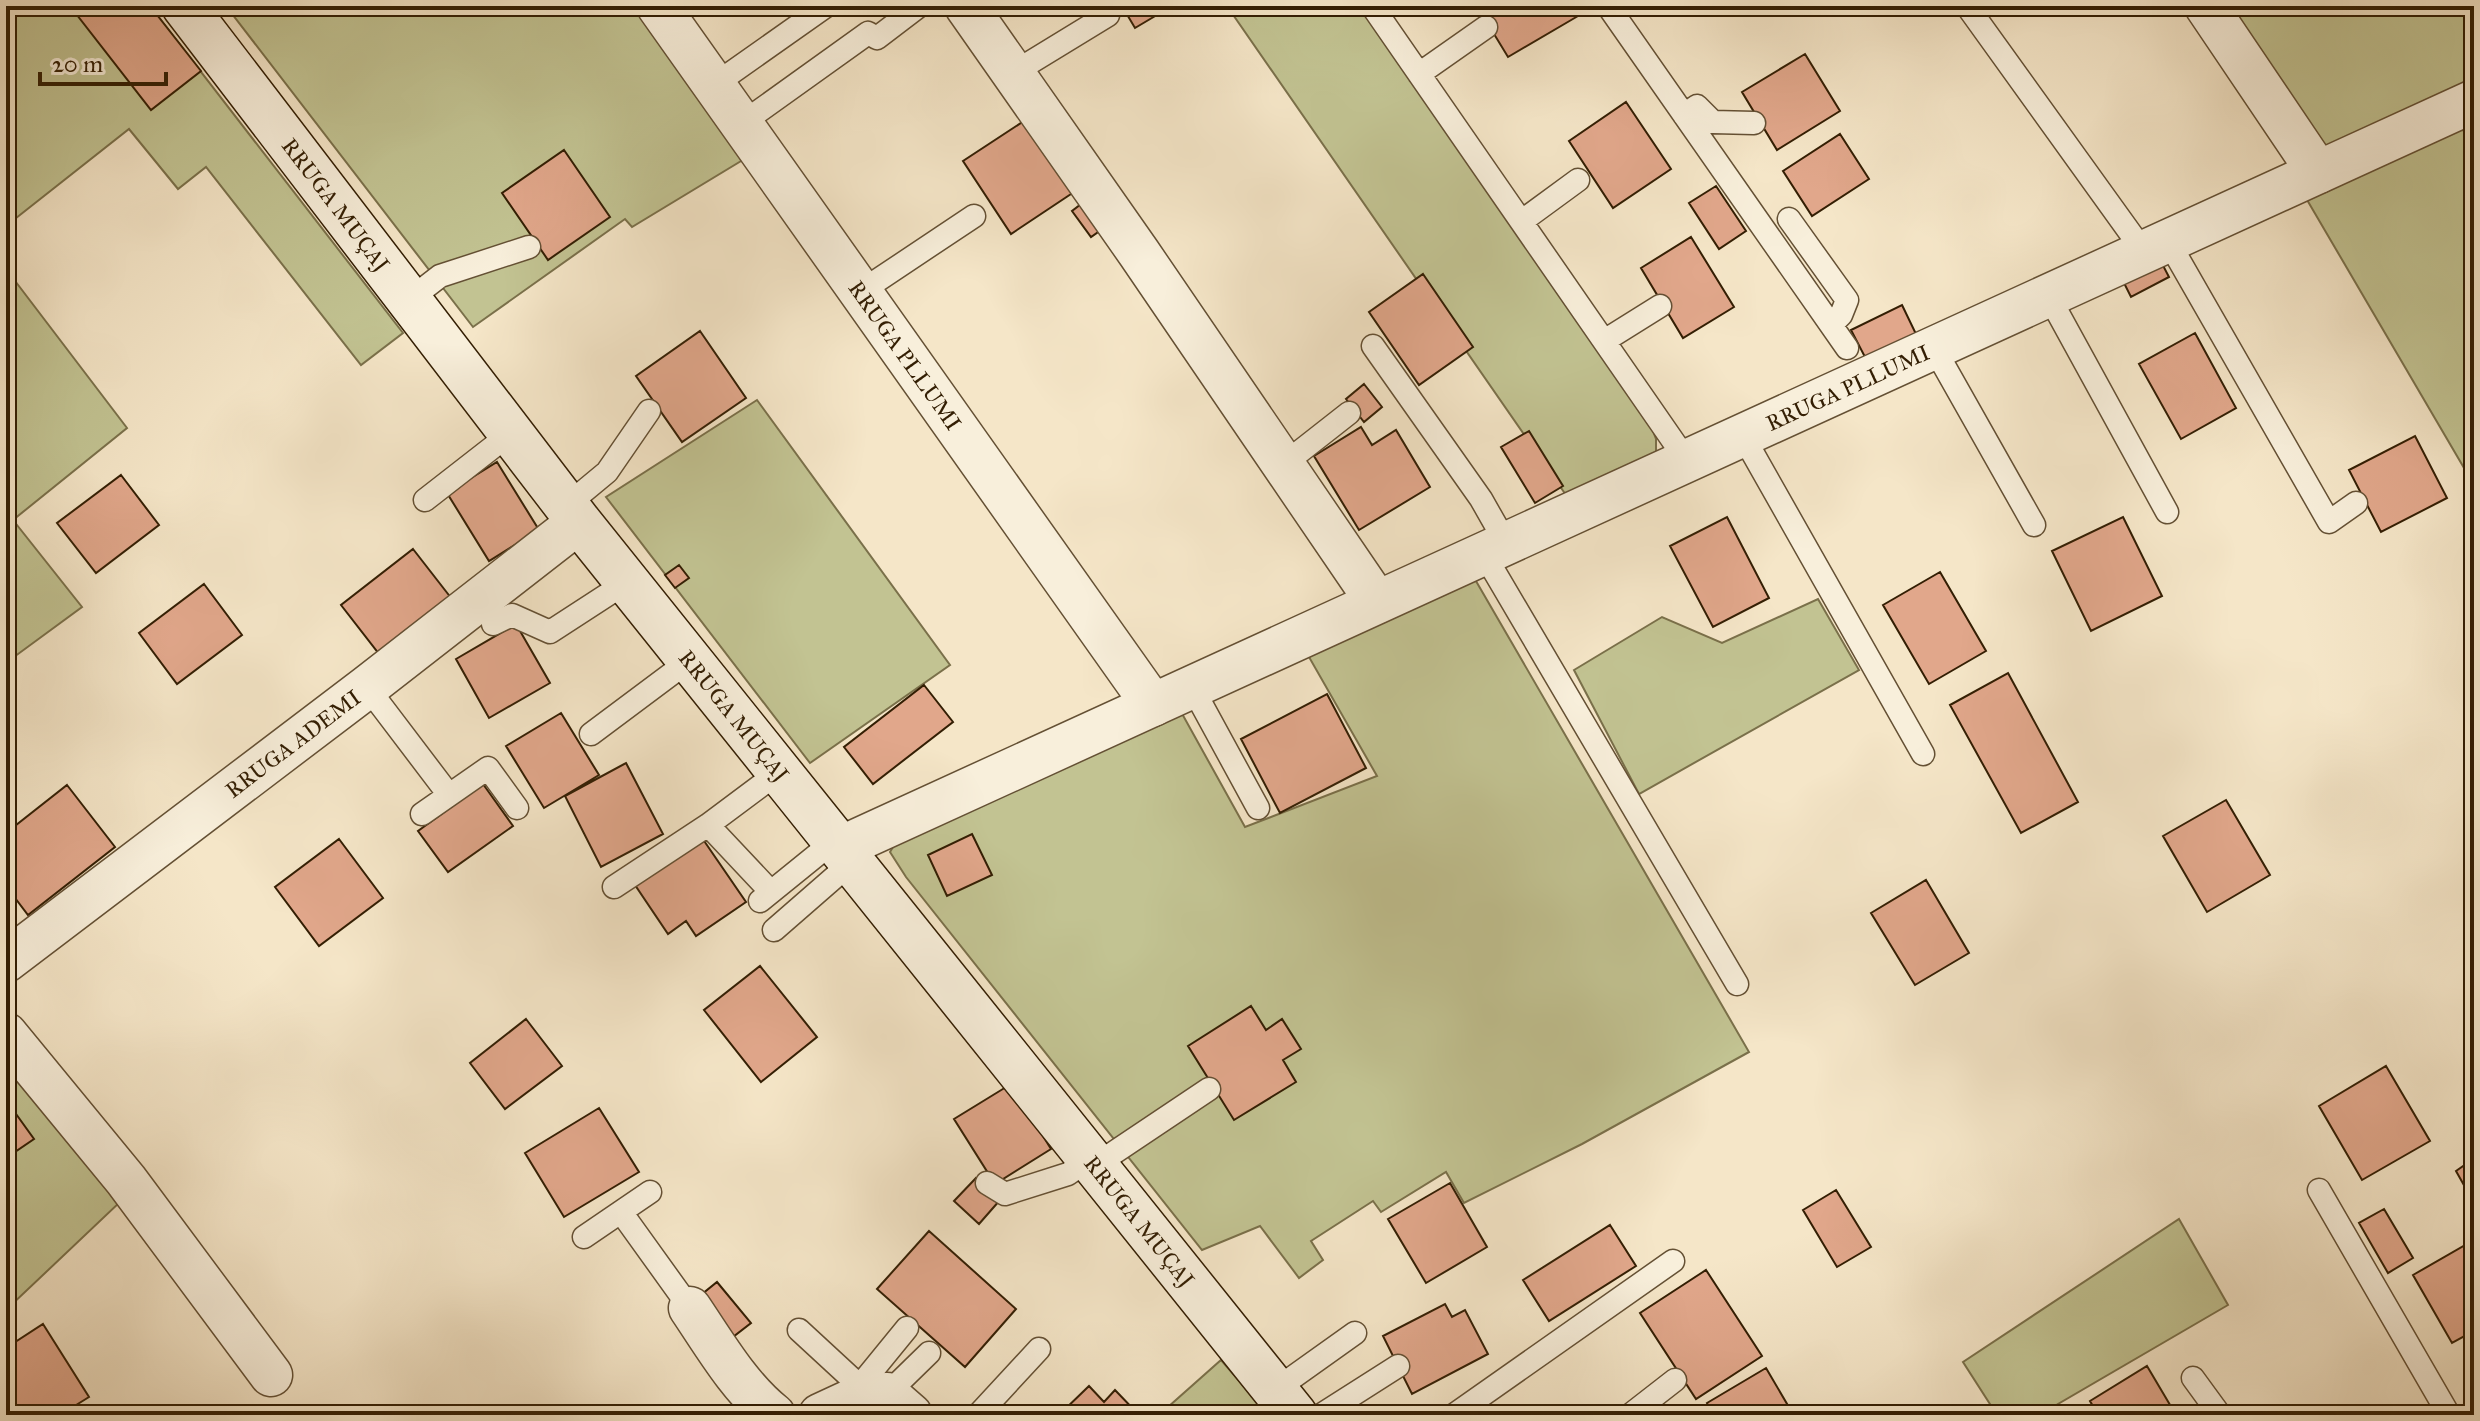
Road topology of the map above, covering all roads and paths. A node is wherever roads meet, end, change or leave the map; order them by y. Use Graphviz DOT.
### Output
graph roads {
  1 [pos="184,6"];
  2 [pos="658,6"];
  3 [pos="826,6"];
  4 [pos="919,6"];
  5 [pos="966,6"];
  6 [pos="1372,6"];
  7 [pos="1608,6"];
  8 [pos="1967,6"];
  9 [pos="2206,6"];
  10 [pos="1108,15"];
  11 [pos="1486,27"];
  12 [pos="1013,73"];
  13 [pos="1419,74"];
  14 [pos="714,85"];
  15 [pos="2474,101"];
  16 [pos="1684,115"];
  17 [pos="1754,123"];
  18 [pos="741,124"];
  19 [pos="2318,172"];
  20 [pos="1578,180"];
  21 [pos="974,216"];
  22 [pos="1789,219"];
  23 [pos="1522,221"];
  24 [pos="529,247"];
  25 [pos="2156,247"];
  26 [pos="860,292"];
  27 [pos="2048,295"];
  28 [pos="409,300"];
  29 [pos="1660,306"];
  30 [pos="1604,341"];
  31 [pos="1373,346"];
  32 [pos="1934,348"];
  33 [pos="1848,351"];
  34 [pos="649,411"];
  35 [pos="1349,413"];
  36 [pos="511,433"];
  37 [pos="1743,436"];
  38 [pos="1687,461"];
  39 [pos="1284,464"];
  40 [pos="425,500"];
  41 [pos="2356,503"];
  42 [pos="2167,512"];
  43 [pos="572,514"];
  44 [pos="2034,525"];
  45 [pos="1495,549"];
  46 [pos="627,582"];
  47 [pos="1377,602"];
  48 [pos="493,624"];
  49 [pos="690,660"];
  50 [pos="367,687"];
  51 [pos="1192,687"];
  52 [pos="1153,705"];
  53 [pos="591,734"];
  54 [pos="1923,754"];
  55 [pos="779,772"];
  56 [pos="449,795"];
  57 [pos="517,808"];
  58 [pos="1258,808"];
  59 [pos="422,814"];
  60 [pos="708,825"];
  61 [pos="842,850"];
  62 [pos="614,887"];
  63 [pos="774,930"];
  64 [pos="6,961"];
  65 [pos="1737,984"];
  66 [pos="6,1034"];
  67 [pos="1209,1089"];
  68 [pos="1092,1162"];
  69 [pos="987,1183"];
  70 [pos="2319,1190"];
  71 [pos="650,1192"];
  72 [pos="621,1212"];
  73 [pos="584,1237"];
  74 [pos="1673,1261"];
  75 [pos="690,1308"];
  76 [pos="907,1328"];
  77 [pos="799,1330"];
  78 [pos="1355,1333"];
  79 [pos="1039,1349"];
  80 [pos="929,1353"];
  81 [pos="1398,1366"];
  82 [pos="271,1375"];
  83 [pos="2193,1378"];
  84 [pos="1675,1380"];
  85 [pos="881,1400"];
  86 [pos="1285,1403"];
  87 [pos="774,1415"];
  88 [pos="820,1415"];
  89 [pos="978,1415"];
  90 [pos="1321,1415"];
  91 [pos="1454,1415"];
  92 [pos="1630,1415"];
  93 [pos="2220,1415"];
  94 [pos="2449,1415"];
  1 -- 28 [label="street, RRUGA MUÇAJ"];
  2 -- 14 [label="street, RRUGA PLLUMI"];
  3 -- 14 [label="lane"];
  4 -- 18 [label="lane"];
  5 -- 12 [label="street"];
  6 -- 13 [label="lane"];
  7 -- 16 [label="lane"];
  8 -- 25 [label="lane"];
  9 -- 19 [label="street"];
  10 -- 12 [label="lane"];
  11 -- 13 [label="lane"];
  12 -- 39 [label="street"];
  13 -- 23 [label="lane"];
  14 -- 18 [label="street, RRUGA PLLUMI"];
  15 -- 19 [label="street, RRUGA PLLUMI"];
  16 -- 17 [label="lane"];
  16 -- 33 [label="lane"];
  18 -- 26 [label="street, RRUGA PLLUMI"];
  19 -- 25 [label="street, RRUGA PLLUMI"];
  20 -- 23 [label="lane"];
  21 -- 26 [label="lane"];
  22 -- 33 [label="lane"];
  23 -- 30 [label="lane"];
  24 -- 28 [label="lane"];
  25 -- 27 [label="street, RRUGA PLLUMI"];
  25 -- 41 [label="lane"];
  26 -- 52 [label="street, RRUGA PLLUMI"];
  27 -- 32 [label="street, RRUGA PLLUMI"];
  27 -- 42 [label="lane"];
  28 -- 36 [label="street, RRUGA MUÇAJ"];
  29 -- 30 [label="lane"];
  30 -- 38 [label="lane"];
  31 -- 45 [label="lane"];
  32 -- 33 [label="street, RRUGA PLLUMI"];
  32 -- 44 [label="lane"];
  33 -- 37 [label="street, RRUGA PLLUMI"];
  34 -- 43 [label="lane"];
  35 -- 39 [label="lane"];
  36 -- 40 [label="lane"];
  36 -- 43 [label="street, RRUGA MUÇAJ"];
  37 -- 38 [label="street, RRUGA PLLUMI"];
  37 -- 54 [label="lane"];
  38 -- 45 [label="street, RRUGA PLLUMI"];
  39 -- 47 [label="street"];
  43 -- 46 [label="street, RRUGA MUÇAJ"];
  43 -- 50 [label="street, RRUGA ADEMI"];
  45 -- 47 [label="street, RRUGA PLLUMI"];
  45 -- 65 [label="lane"];
  46 -- 48 [label="lane"];
  46 -- 49 [label="street, RRUGA MUÇAJ"];
  47 -- 51 [label="street, RRUGA PLLUMI"];
  49 -- 53 [label="lane"];
  49 -- 55 [label="street, RRUGA MUÇAJ"];
  50 -- 56 [label="lane"];
  50 -- 64 [label="street, RRUGA ADEMI"];
  51 -- 52 [label="street, RRUGA PLLUMI"];
  51 -- 58 [label="lane"];
  52 -- 61 [label="street, RRUGA PLLUMI"];
  55 -- 60 [label="lane"];
  55 -- 61 [label="street, RRUGA MUÇAJ"];
  56 -- 57 [label="lane"];
  56 -- 59 [label="lane"];
  60 -- 61 [label="lane"];
  60 -- 62 [label="lane"];
  61 -- 63 [label="lane"];
  61 -- 68 [label="street, RRUGA MUÇAJ"];
  66 -- 82 [label="street"];
  67 -- 68 [label="lane"];
  68 -- 69 [label="lane"];
  68 -- 86 [label="street, RRUGA MUÇAJ"];
  70 -- 94 [label="lane"];
  71 -- 72 [label="lane"];
  72 -- 73 [label="lane"];
  72 -- 75 [label="lane"];
  74 -- 91 [label="lane"];
  75 -- 87 [label="street"];
  76 -- 85 [label="lane"];
  77 -- 85 [label="lane"];
  78 -- 86 [label="lane"];
  79 -- 89 [label="lane"];
  80 -- 85 [label="lane"];
  81 -- 90 [label="lane"];
  83 -- 93 [label="lane"];
  84 -- 92 [label="lane"];
  85 -- 88 [label="street"];
}
